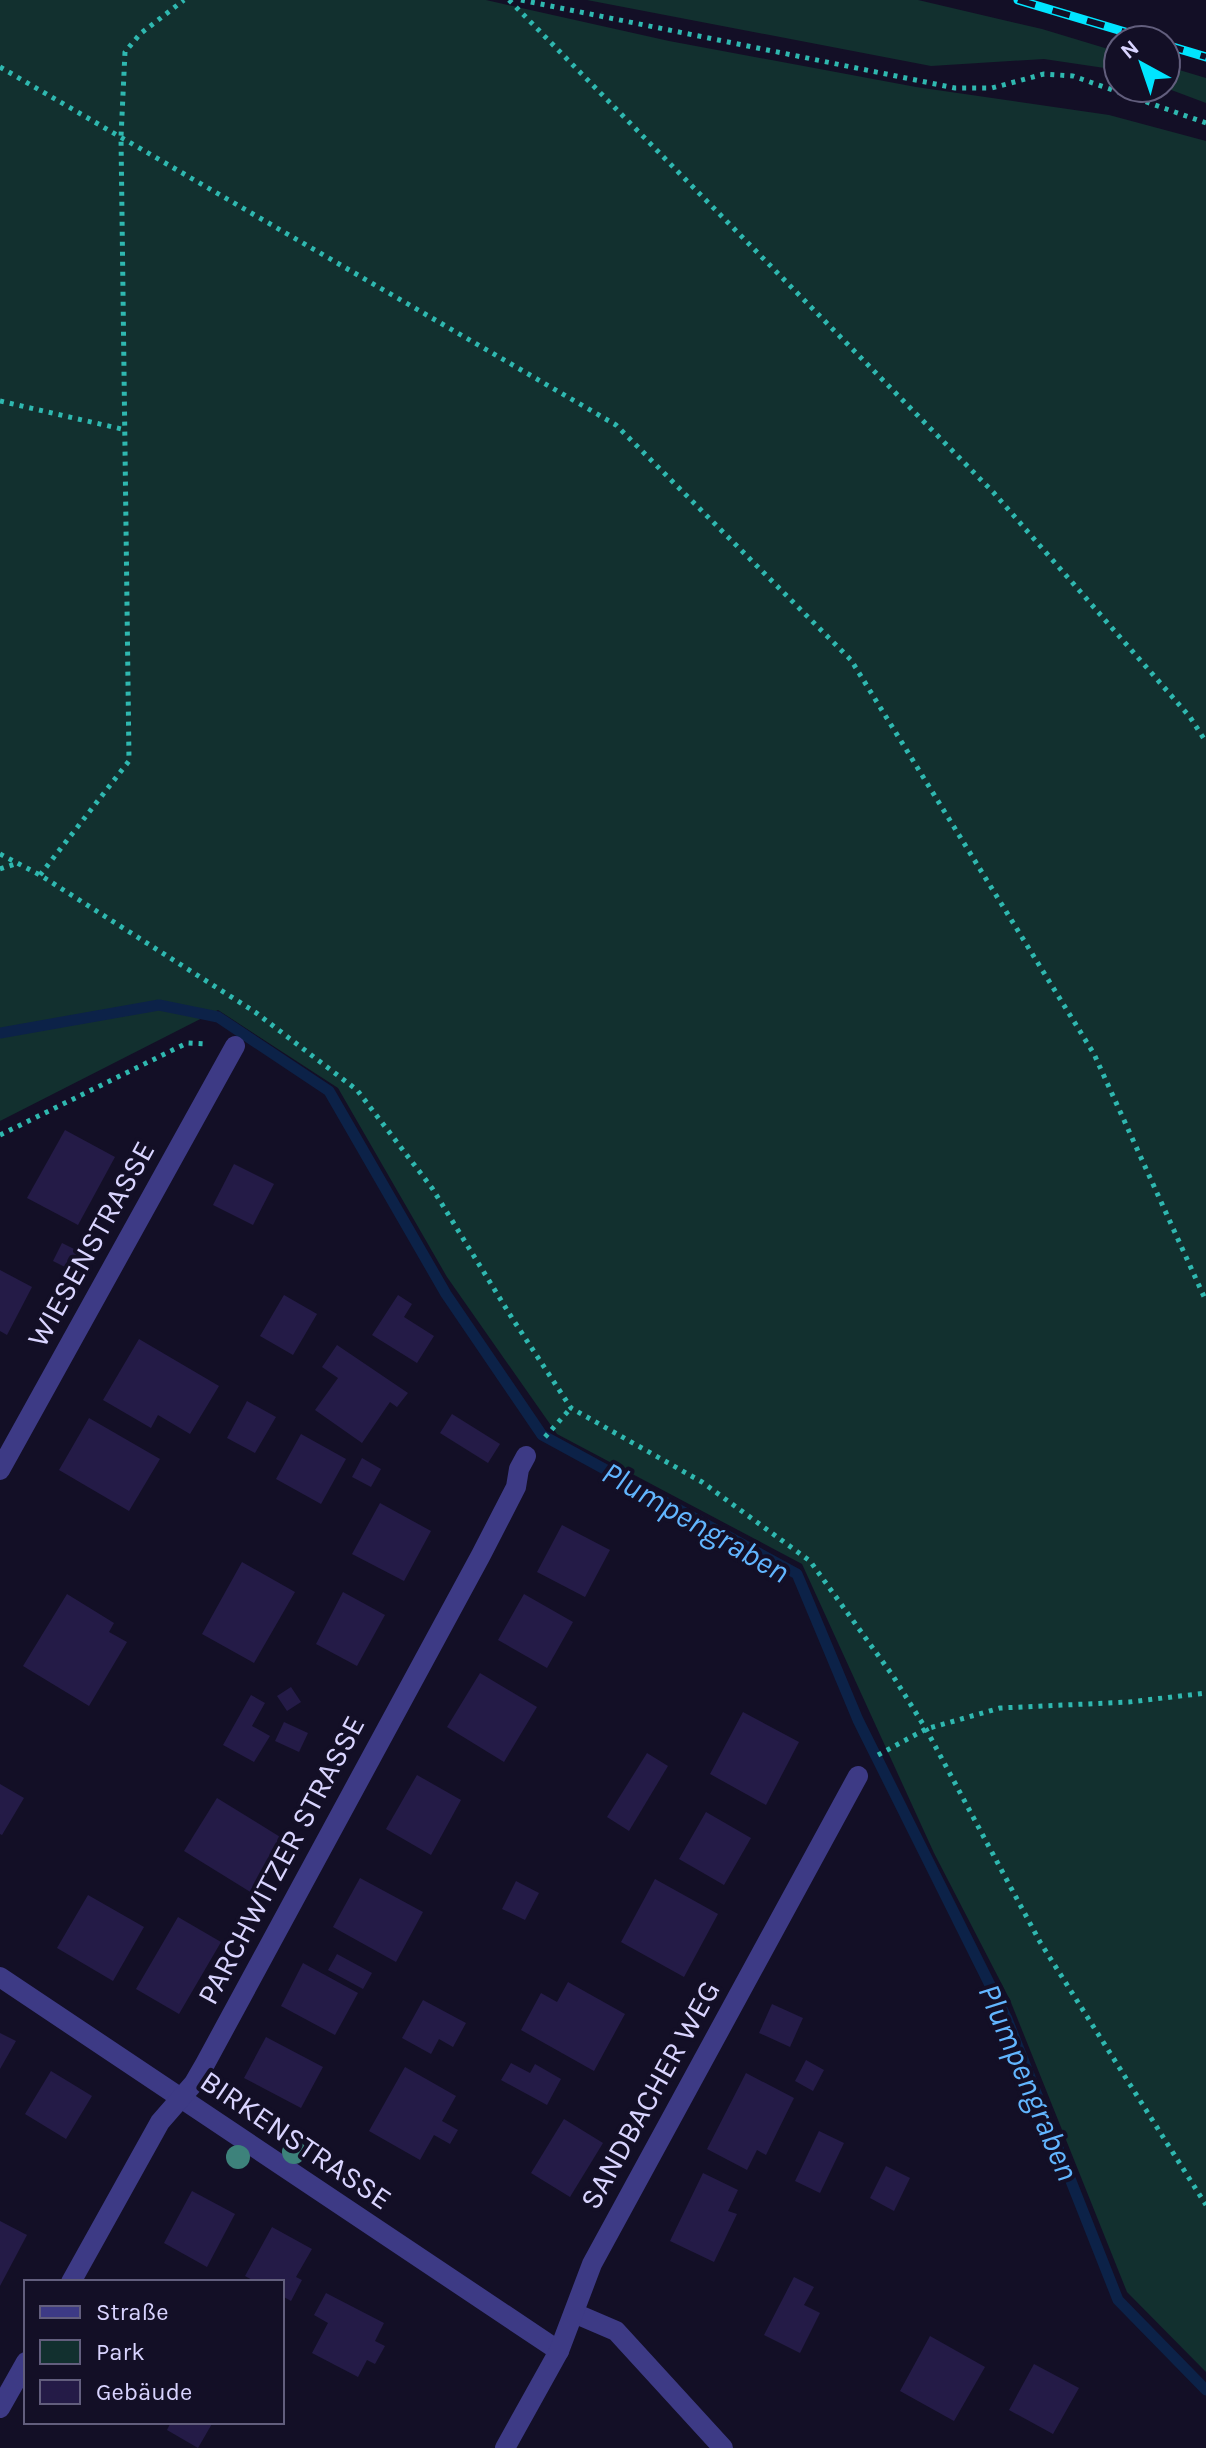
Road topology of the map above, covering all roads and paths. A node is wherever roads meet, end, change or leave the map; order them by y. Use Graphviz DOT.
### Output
graph roads {
  1 [pos="184,0"];
  2 [pos="509,0"];
  3 [pos="521,0"];
  4 [pos="0,67"];
  5 [pos="1206,123"];
  6 [pos="121,137"];
  7 [pos="0,401"];
  8 [pos="126,430"];
  9 [pos="1206,742"];
  10 [pos="0,854"];
  11 [pos="19,863"];
  12 [pos="0,869"];
  13 [pos="40,875"];
  14 [pos="255,1012"];
  15 [pos="249,1020"];
  16 [pos="235,1046"];
  17 [pos="0,1135"];
  18 [pos="1206,1301"];
  19 [pos="571,1408"];
  20 [pos="562,1420"];
  21 [pos="526,1456"];
  22 [pos="0,1470"];
  23 [pos="1206,1693"];
  24 [pos="926,1729"];
  25 [pos="881,1751"];
  26 [pos="858,1776"];
  27 [pos="0,1977"];
  28 [pos="180,2099"];
  29 [pos="1206,2205"];
  30 [pos="72,2280"];
  31 [pos="574,2313"];
  32 [pos="559,2351"];
  33 [pos="24,2366"];
  34 [pos="0,2408"];
  35 [pos="505,2448"];
  36 [pos="723,2448"];
  1 -- 6 [label="path"];
  2 -- 9 [label="path"];
  3 -- 5 [label="path"];
  4 -- 6 [label="path"];
  6 -- 8 [label="path"];
  6 -- 18 [label="path"];
  7 -- 8 [label="path"];
  8 -- 13 [label="path"];
  10 -- 11 [label="path"];
  11 -- 12 [label="path"];
  11 -- 13 [label="path"];
  13 -- 14 [label="path"];
  14 -- 15 [label="path"];
  14 -- 19 [label="path"];
  16 -- 17 [label="path"];
  16 -- 22 [label="street, WIESENSTRASSE"];
  19 -- 20 [label="path"];
  19 -- 24 [label="path"];
  21 -- 28 [label="street, PARCHWITZER STRASSE"];
  23 -- 24 [label="path"];
  24 -- 25 [label="path"];
  24 -- 29 [label="path"];
  26 -- 31 [label="street, SANDBACHER WEG"];
  27 -- 28 [label="street, BIRKENSTRASSE"];
  28 -- 30 [label="street, PARCHWITZER STRASSE"];
  28 -- 32 [label="street, BIRKENSTRASSE"];
  31 -- 32 [label="street, SANDBACHER WEG"];
  31 -- 36 [label="street"];
  32 -- 35 [label="street, SANDBACHER WEG"];
  33 -- 34 [label="street"];
}
